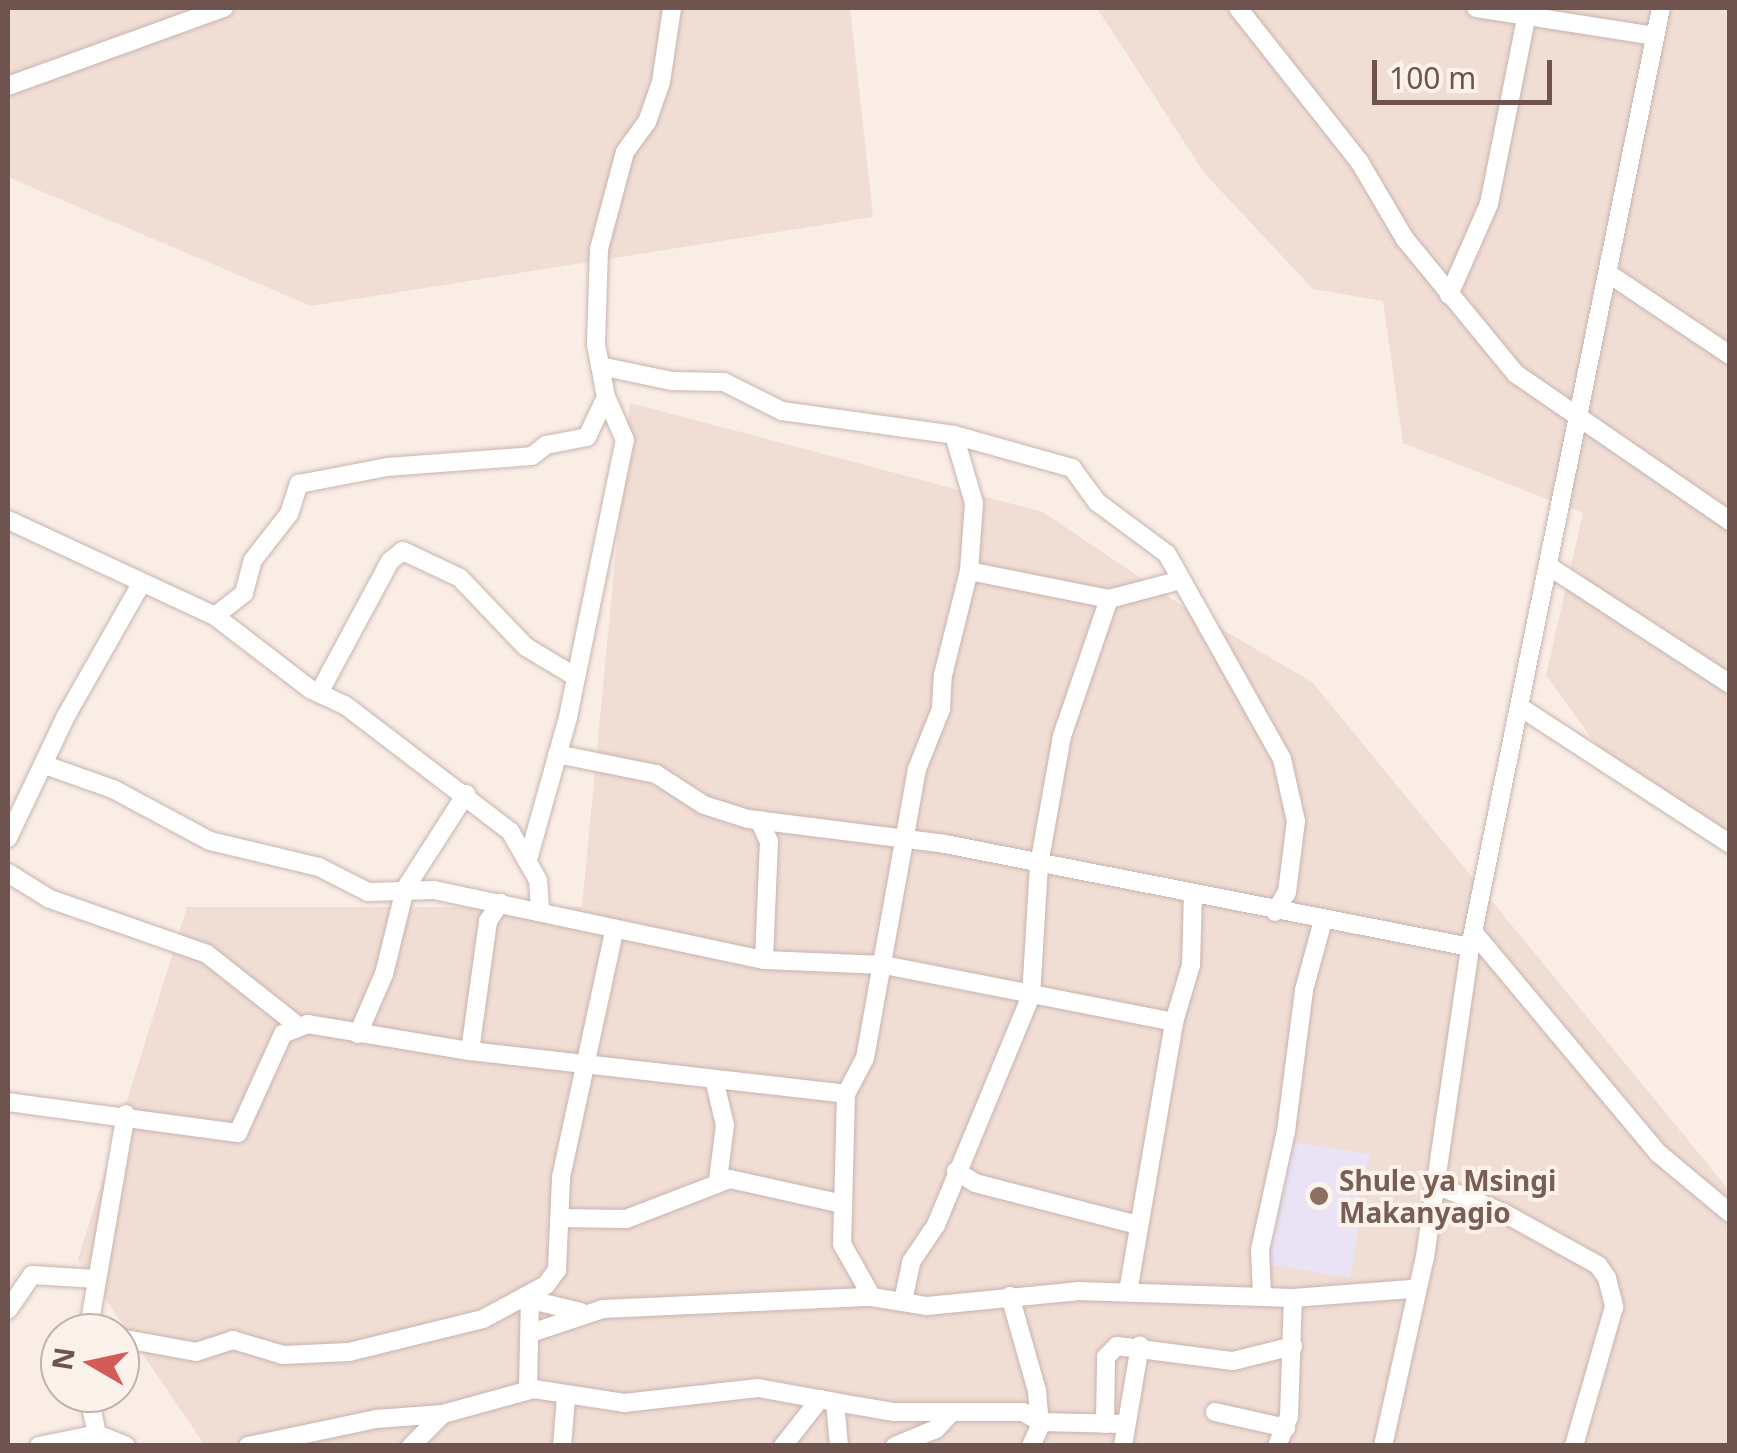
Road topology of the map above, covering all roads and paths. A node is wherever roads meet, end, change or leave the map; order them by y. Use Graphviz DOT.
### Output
graph roads {
  1 [pos="224,8"];
  2 [pos="672,8"];
  3 [pos="1238,8"];
  4 [pos="1476,8"];
  5 [pos="1661,8"];
  6 [pos="1527,14"];
  7 [pos="1656,36"];
  8 [pos="8,86"];
  9 [pos="1609,274"];
  10 [pos="1449,295"];
  11 [pos="1730,355"];
  12 [pos="600,366"];
  13 [pos="606,397"];
  14 [pos="1578,421"];
  15 [pos="954,435"];
  16 [pos="8,520"];
  17 [pos="1730,521"];
  18 [pos="1550,567"];
  19 [pos="968,570"];
  20 [pos="1180,580"];
  21 [pos="141,584"];
  22 [pos="1110,599"];
  23 [pos="215,616"];
  24 [pos="576,677"];
  25 [pos="1730,684"];
  26 [pos="319,694"];
  27 [pos="1520,707"];
  28 [pos="557,754"];
  29 [pos="44,764"];
  30 [pos="466,794"];
  31 [pos="759,820"];
  32 [pos="8,838"];
  33 [pos="908,843"];
  34 [pos="1730,844"];
  35 [pos="529,856"];
  36 [pos="1039,865"];
  37 [pos="8,873"];
  38 [pos="406,889"];
  39 [pos="1192,893"];
  40 [pos="500,903"];
  41 [pos="540,908"];
  42 [pos="1275,912"];
  43 [pos="1323,920"];
  44 [pos="614,932"];
  45 [pos="1472,940"];
  46 [pos="764,960"];
  47 [pos="884,965"];
  48 [pos="1031,996"];
  49 [pos="1174,1022"];
  50 [pos="297,1025"];
  51 [pos="358,1034"];
  52 [pos="470,1052"];
  53 [pos="585,1059"];
  54 [pos="714,1079"];
  55 [pos="746,1084"];
  56 [pos="846,1094"];
  57 [pos="721,1100"];
  58 [pos="8,1102"];
  59 [pos="126,1114"];
  60 [pos="956,1171"];
  61 [pos="718,1180"];
  62 [pos="1436,1186"];
  63 [pos="843,1204"];
  64 [pos="1730,1214"];
  65 [pos="560,1218"];
  66 [pos="1137,1225"];
  67 [pos="96,1279"];
  68 [pos="1411,1288"];
  69 [pos="1128,1292"];
  70 [pos="1262,1294"];
  71 [pos="1010,1296"];
  72 [pos="872,1297"];
  73 [pos="1294,1298"];
  74 [pos="531,1299"];
  75 [pos="903,1301"];
  76 [pos="8,1310"];
  77 [pos="581,1312"];
  78 [pos="91,1313"];
  79 [pos="531,1334"];
  80 [pos="140,1342"];
  81 [pos="1140,1345"];
  82 [pos="1293,1346"];
  83 [pos="528,1390"];
  84 [pos="566,1397"];
  85 [pos="828,1401"];
  86 [pos="951,1412"];
  87 [pos="1215,1412"];
  88 [pos="92,1413"];
  89 [pos="443,1414"];
  90 [pos="1040,1422"];
  91 [pos="1105,1424"];
  92 [pos="1126,1424"];
  93 [pos="97,1434"];
  94 [pos="1282,1437"];
  95 [pos="39,1446"];
  96 [pos="126,1446"];
  97 [pos="248,1446"];
  98 [pos="411,1446"];
  99 [pos="562,1446"];
  100 [pos="783,1446"];
  101 [pos="839,1446"];
  102 [pos="894,1446"];
  103 [pos="1031,1446"];
  104 [pos="1123,1446"];
  105 [pos="1384,1446"];
  106 [pos="1574,1446"];
  1 -- 8 [label="street"];
  2 -- 12 [label="street"];
  3 -- 10 [label="street"];
  4 -- 6 [label="street"];
  5 -- 7 [label="street"];
  6 -- 7 [label="street"];
  6 -- 10 [label="street"];
  7 -- 9 [label="street"];
  9 -- 11 [label="street"];
  9 -- 14 [label="street"];
  10 -- 14 [label="street"];
  12 -- 13 [label="street"];
  12 -- 15 [label="street"];
  13 -- 23 [label="street"];
  13 -- 24 [label="street"];
  14 -- 17 [label="street"];
  14 -- 18 [label="street"];
  15 -- 19 [label="street"];
  15 -- 20 [label="street"];
  16 -- 21 [label="street"];
  18 -- 25 [label="street"];
  18 -- 27 [label="street"];
  19 -- 22 [label="street"];
  19 -- 33 [label="street"];
  20 -- 22 [label="street"];
  20 -- 42 [label="street"];
  21 -- 23 [label="street"];
  21 -- 29 [label="street"];
  22 -- 36 [label="street"];
  23 -- 26 [label="street"];
  24 -- 26 [label="street"];
  24 -- 28 [label="street"];
  26 -- 30 [label="street"];
  27 -- 34 [label="street"];
  27 -- 45 [label="street"];
  28 -- 31 [label="street"];
  28 -- 35 [label="street"];
  29 -- 32 [label="street"];
  29 -- 38 [label="street"];
  30 -- 35 [label="street"];
  30 -- 38 [label="street"];
  31 -- 33 [label="street"];
  31 -- 46 [label="street"];
  33 -- 36 [label="street"];
  33 -- 47 [label="street"];
  35 -- 41 [label="street"];
  36 -- 39 [label="street"];
  36 -- 48 [label="street"];
  37 -- 50 [label="street"];
  38 -- 40 [label="street"];
  38 -- 51 [label="street"];
  39 -- 42 [label="street"];
  39 -- 49 [label="street"];
  40 -- 41 [label="street"];
  40 -- 52 [label="street"];
  41 -- 44 [label="street"];
  42 -- 43 [label="street"];
  43 -- 45 [label="street"];
  43 -- 70 [label="street"];
  44 -- 46 [label="street"];
  44 -- 53 [label="street"];
  45 -- 62 [label="street"];
  45 -- 64 [label="street"];
  46 -- 47 [label="street"];
  47 -- 48 [label="street"];
  47 -- 56 [label="street"];
  48 -- 49 [label="street"];
  48 -- 60 [label="street"];
  49 -- 66 [label="street"];
  50 -- 51 [label="street"];
  50 -- 59 [label="street"];
  51 -- 52 [label="street"];
  52 -- 53 [label="street"];
  53 -- 54 [label="street"];
  53 -- 65 [label="street"];
  54 -- 55 [label="street"];
  54 -- 57 [label="street"];
  55 -- 56 [label="street"];
  55 -- 57 [label="street"];
  56 -- 63 [label="street"];
  57 -- 61 [label="street"];
  58 -- 59 [label="street"];
  59 -- 67 [label="street"];
  60 -- 66 [label="street"];
  60 -- 75 [label="street"];
  61 -- 63 [label="street"];
  61 -- 65 [label="street"];
  62 -- 105 [label="street"];
  62 -- 106 [label="street"];
  63 -- 72 [label="street"];
  65 -- 74 [label="street"];
  66 -- 69 [label="street"];
  67 -- 76 [label="street"];
  67 -- 78 [label="street"];
  68 -- 73 [label="street"];
  69 -- 70 [label="street"];
  69 -- 71 [label="street"];
  70 -- 73 [label="street"];
  71 -- 75 [label="street"];
  71 -- 90 [label="street"];
  72 -- 75 [label="street"];
  72 -- 77 [label="street"];
  73 -- 82 [label="street"];
  74 -- 77 [label="street"];
  74 -- 79 [label="street"];
  74 -- 80 [label="street"];
  77 -- 79 [label="street"];
  79 -- 83 [label="street"];
  81 -- 82 [label="street"];
  81 -- 91 [label="street"];
  81 -- 92 [label="street"];
  82 -- 94 [label="street"];
  83 -- 84 [label="street"];
  83 -- 89 [label="street"];
  84 -- 85 [label="street"];
  84 -- 99 [label="street"];
  85 -- 86 [label="street"];
  85 -- 100 [label="street"];
  85 -- 101 [label="street"];
  86 -- 90 [label="street"];
  86 -- 102 [label="street"];
  87 -- 94 [label="street"];
  88 -- 93 [label="street"];
  89 -- 97 [label="street"];
  89 -- 98 [label="street"];
  90 -- 91 [label="street"];
  90 -- 103 [label="street"];
  91 -- 92 [label="street"];
  92 -- 104 [label="street"];
  93 -- 95 [label="street"];
  93 -- 96 [label="street"];
}
